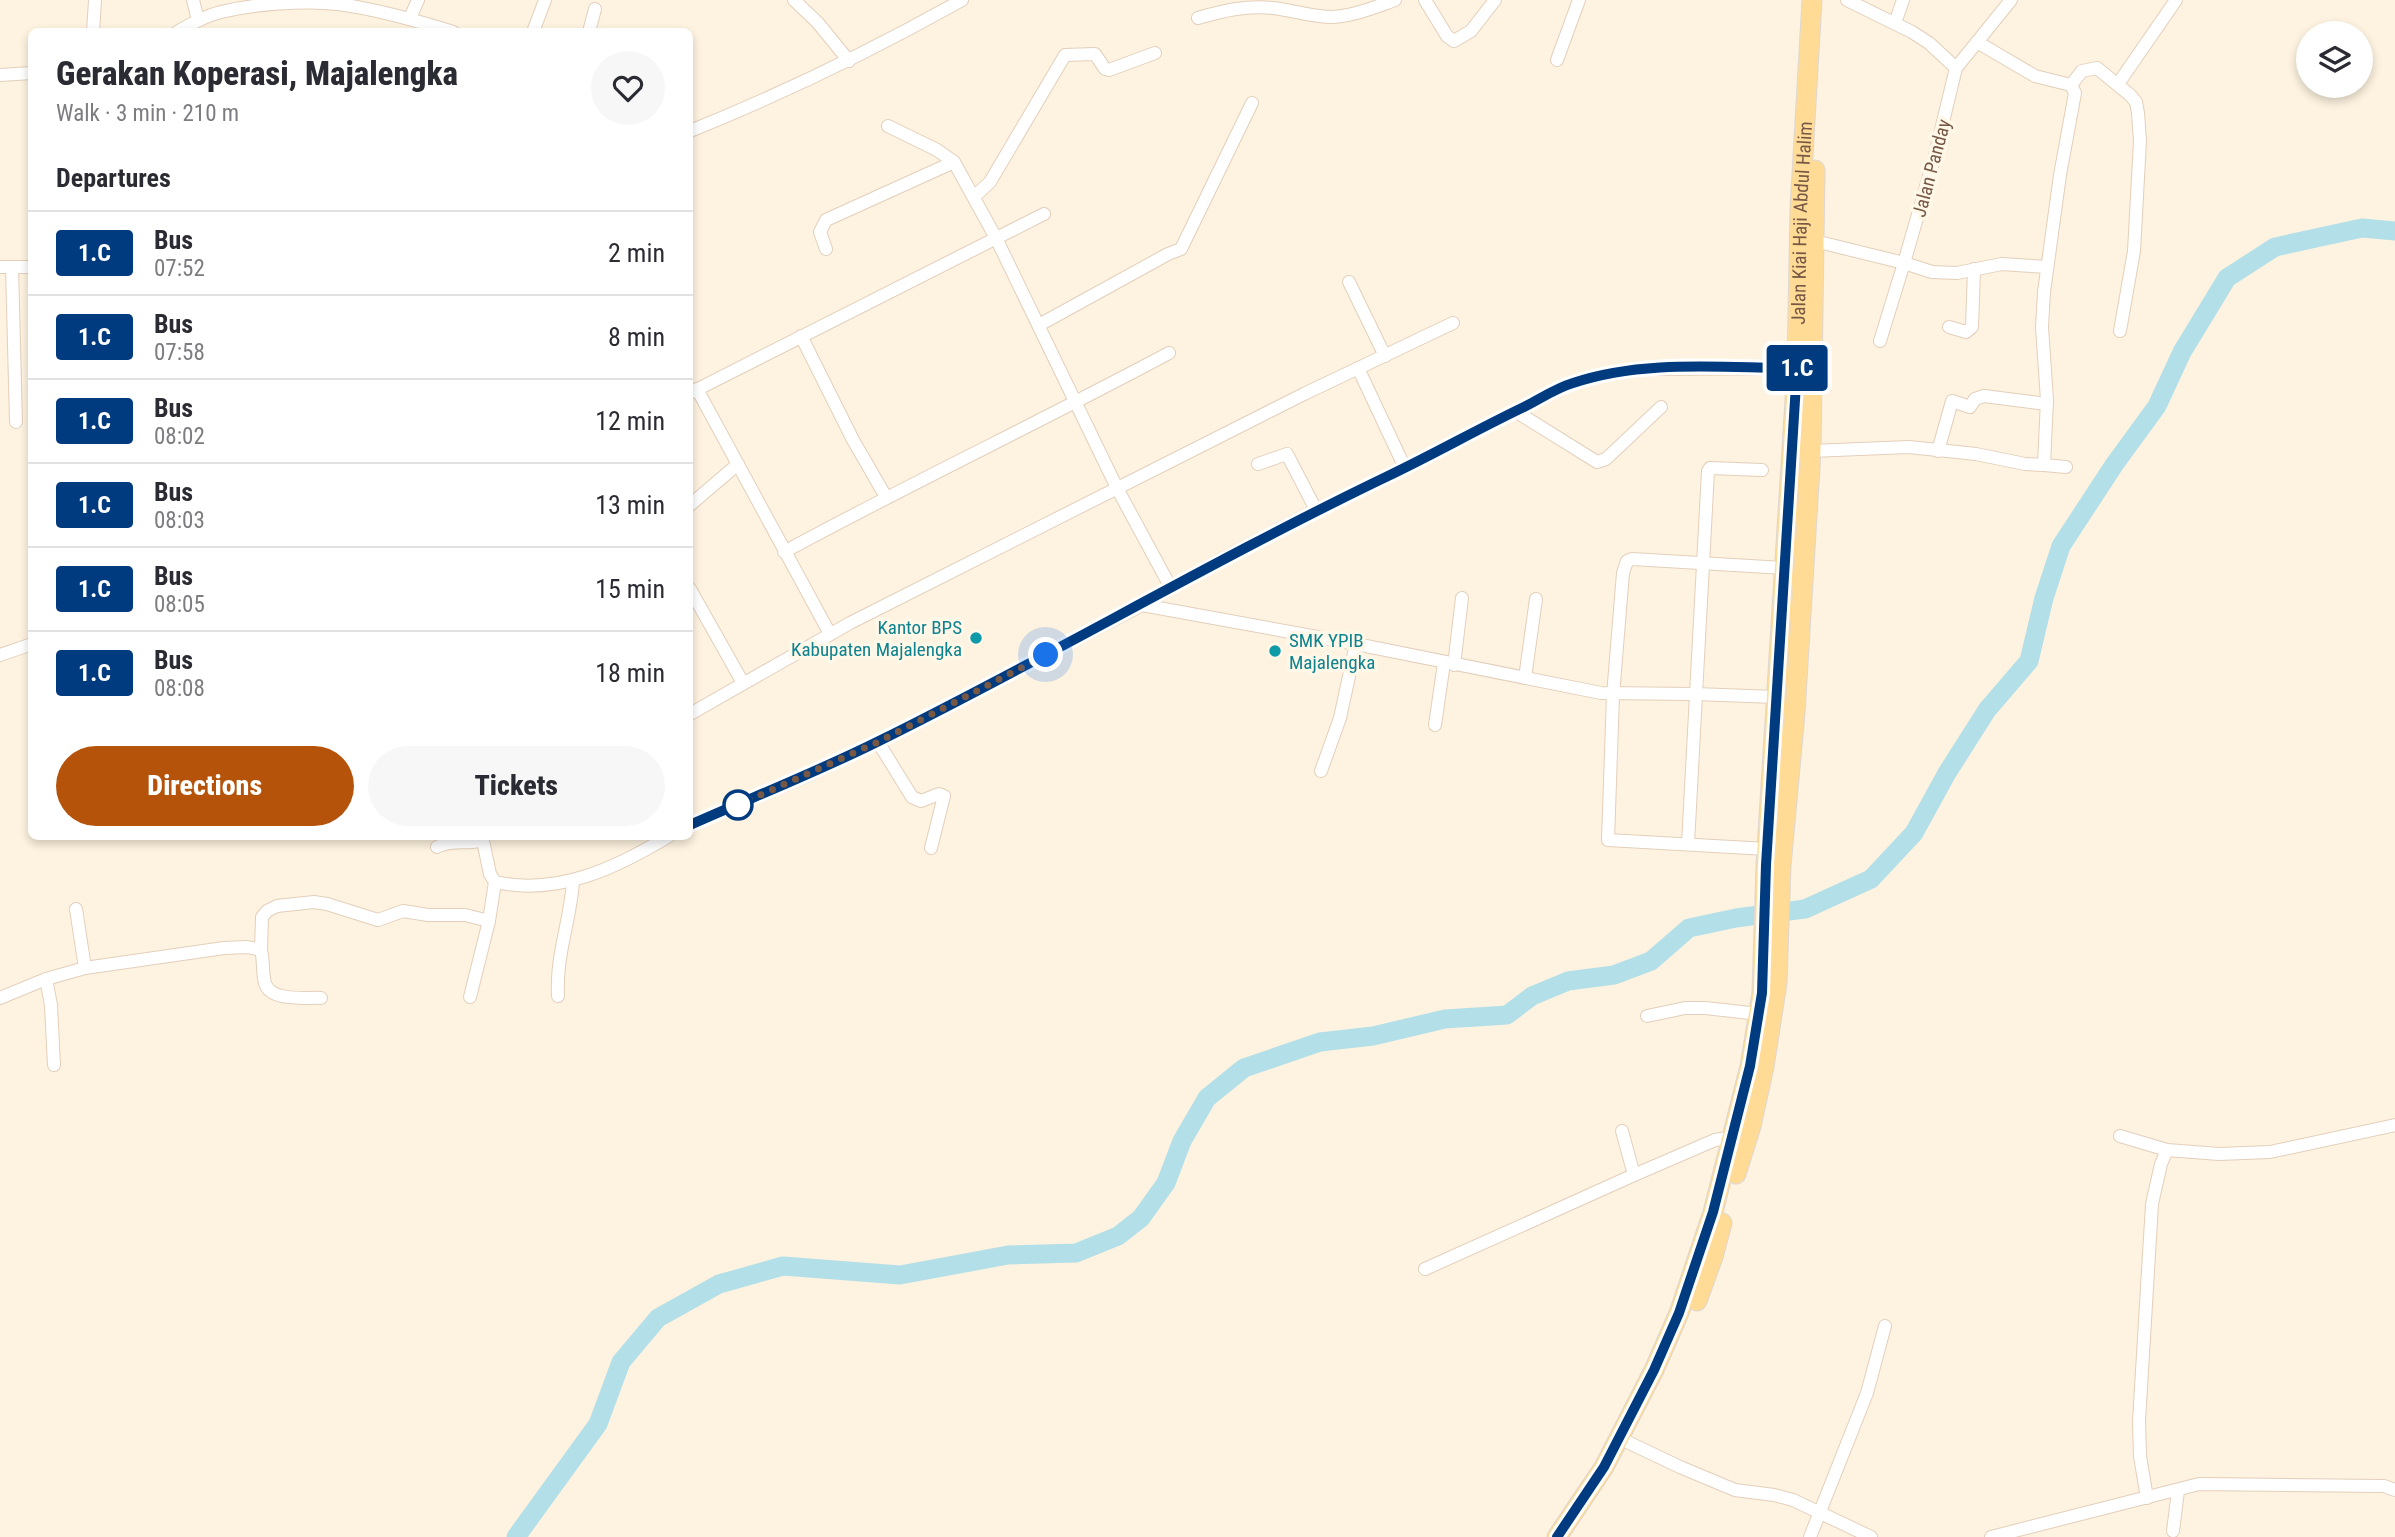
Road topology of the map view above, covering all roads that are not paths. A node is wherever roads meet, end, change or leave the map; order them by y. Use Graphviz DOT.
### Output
graph roads {
  1 [pos="95,0"];
  2 [pos="193,0"];
  3 [pos="418,0"];
  4 [pos="545,0"];
  5 [pos="794,0"];
  6 [pos="962,0"];
  7 [pos="1395,0"];
  8 [pos="1425,0"];
  9 [pos="1495,0"];
  10 [pos="1579,0"];
  11 [pos="1812,0"];
  12 [pos="1824,0"];
  13 [pos="1847,0"];
  14 [pos="1903,0"];
  15 [pos="2011,0"];
  16 [pos="2176,0"];
  17 [pos="270,3"];
  18 [pos="367,4"];
  19 [pos="595,9"];
  20 [pos="410,18"];
  21 [pos="1198,18"];
  22 [pos="198,20"];
  23 [pos="1895,23"];
  24 [pos="93,28"];
  25 [pos="184,28"];
  26 [pos="441,28"];
  27 [pos="534,28"];
  28 [pos="590,28"];
  29 [pos="1977,42"];
  30 [pos="1155,53"];
  31 [pos="1557,60"];
  32 [pos="849,61"];
  33 [pos="1956,68"];
  34 [pos="28,73"];
  35 [pos="0,75"];
  36 [pos="2118,84"];
  37 [pos="2071,85"];
  38 [pos="1252,103"];
  39 [pos="888,125"];
  40 [pos="693,130"];
  41 [pos="954,162"];
  42 [pos="975,196"];
  43 [pos="1044,214"];
  44 [pos="996,238"];
  45 [pos="1815,241"];
  46 [pos="826,249"];
  47 [pos="1904,263"];
  48 [pos="6,267"];
  49 [pos="28,267"];
  50 [pos="2047,267"];
  51 [pos="1974,269"];
  52 [pos="1349,282"];
  53 [pos="1453,323"];
  54 [pos="1039,325"];
  55 [pos="1949,327"];
  56 [pos="2120,331"];
  57 [pos="801,336"];
  58 [pos="1880,341"];
  59 [pos="1169,353"];
  60 [pos="1385,356"];
  61 [pos="1358,368"];
  62 [pos="1805,368"];
  63 [pos="693,391"];
  64 [pos="1076,402"];
  65 [pos="2047,404"];
  66 [pos="1661,407"];
  67 [pos="1515,411"];
  68 [pos="16,422"];
  69 [pos="1938,451"];
  70 [pos="1811,452"];
  71 [pos="738,464"];
  72 [pos="1258,464"];
  73 [pos="2045,465"];
  74 [pos="2066,467"];
  75 [pos="1405,468"];
  76 [pos="1762,470"];
  77 [pos="1118,490"];
  78 [pos="886,497"];
  79 [pos="693,502"];
  80 [pos="1316,510"];
  81 [pos="784,552"];
  82 [pos="1704,564"];
  83 [pos="1786,568"];
  84 [pos="1171,588"];
  85 [pos="693,594"];
  86 [pos="1462,598"];
  87 [pos="1536,599"];
  88 [pos="1142,605"];
  89 [pos="830,634"];
  90 [pos="1356,644"];
  91 [pos="28,645"];
  92 [pos="0,655"];
  93 [pos="1449,664"];
  94 [pos="1525,678"];
  95 [pos="743,683"];
  96 [pos="1695,694"];
  97 [pos="1613,695"];
  98 [pos="1776,697"];
  99 [pos="693,712"];
  100 [pos="1435,725"];
  101 [pos="878,742"];
  102 [pos="1321,771"];
  103 [pos="693,824"];
  104 [pos="479,840"];
  105 [pos="483,840"];
  106 [pos="662,840"];
  107 [pos="1688,844"];
  108 [pos="437,847"];
  109 [pos="931,848"];
  110 [pos="1771,860"];
  111 [pos="495,882"];
  112 [pos="573,882"];
  113 [pos="76,909"];
  114 [pos="489,921"];
  115 [pos="261,950"];
  116 [pos="1771,951"];
  117 [pos="85,968"];
  118 [pos="46,979"];
  119 [pos="558,996"];
  120 [pos="470,997"];
  121 [pos="0,998"];
  122 [pos="321,998"];
  123 [pos="1759,1014"];
  124 [pos="1647,1016"];
  125 [pos="54,1065"];
  126 [pos="2395,1125"];
  127 [pos="1622,1131"];
  128 [pos="2120,1136"];
  129 [pos="1733,1138"];
  130 [pos="2164,1149"];
  131 [pos="1634,1175"];
  132 [pos="1425,1269"];
  133 [pos="1885,1326"];
  134 [pos="1625,1441"];
  135 [pos="2395,1490"];
  136 [pos="2178,1491"];
  137 [pos="2147,1498"];
  138 [pos="1821,1514"];
  139 [pos="2173,1531"];
  140 [pos="1557,1537"];
  141 [pos="1574,1537"];
  142 [pos="1810,1537"];
  143 [pos="1871,1537"];
  144 [pos="1992,1537"];
  1 -- 24 [label="street"];
  2 -- 22 [label="street"];
  3 -- 20 [label="street"];
  4 -- 27 [label="street"];
  5 -- 32 [label="street"];
  6 -- 32 [label="street"];
  7 -- 21 [label="street"];
  8 -- 9 [label="street"];
  10 -- 31 [label="street"];
  11 -- 62 [label="main road, Jalan Kiai Haji Abdul Halim"];
  12 -- 45 [label="main road, Jalan Kiai Haji Abdul Halim"];
  13 -- 23 [label="street"];
  14 -- 23 [label="street"];
  15 -- 29 [label="street, Jalan Panday"];
  16 -- 36 [label="street"];
  17 -- 18 [label="street"];
  17 -- 22 [label="street"];
  18 -- 20 [label="street"];
  19 -- 28 [label="street"];
  20 -- 26 [label="street"];
  22 -- 25 [label="street"];
  23 -- 33 [label="street"];
  29 -- 33 [label="street, Jalan Panday"];
  29 -- 37 [label="street"];
  30 -- 42 [label="street"];
  32 -- 40 [label="street"];
  33 -- 47 [label="street, Jalan Panday"];
  34 -- 35 [label="street"];
  36 -- 37 [label="street"];
  36 -- 56 [label="street"];
  37 -- 50 [label="street"];
  38 -- 54 [label="street"];
  39 -- 41 [label="street"];
  41 -- 42 [label="street"];
  41 -- 46 [label="street"];
  42 -- 44 [label="street"];
  43 -- 44 [label="street"];
  44 -- 54 [label="street"];
  44 -- 57 [label="street"];
  45 -- 47 [label="street"];
  45 -- 62 [label="main road, Jalan Kiai Haji Abdul Halim"];
  47 -- 51 [label="street"];
  47 -- 58 [label="street, Jalan Panday"];
  48 -- 49 [label="street"];
  48 -- 68 [label="street"];
  50 -- 51 [label="street"];
  50 -- 65 [label="street"];
  51 -- 55 [label="street"];
  52 -- 60 [label="street"];
  53 -- 60 [label="street"];
  54 -- 64 [label="street"];
  57 -- 63 [label="street"];
  57 -- 78 [label="street"];
  59 -- 64 [label="street"];
  60 -- 61 [label="street"];
  61 -- 75 [label="street"];
  61 -- 77 [label="street"];
  62 -- 67 [label="street"];
  62 -- 70 [label="main road, Jalan Kiai Haji Abdul Halim"];
  62 -- 83 [label="main road, Jalan Kiai Haji Abdul Halim"];
  63 -- 71 [label="street"];
  64 -- 77 [label="street"];
  64 -- 78 [label="street"];
  65 -- 69 [label="street"];
  65 -- 73 [label="street"];
  66 -- 67 [label="street"];
  67 -- 75 [label="street"];
  69 -- 70 [label="street"];
  69 -- 73 [label="street"];
  70 -- 110 [label="main road, Jalan Kiai Haji Abdul Halim"];
  71 -- 79 [label="street"];
  71 -- 81 [label="street"];
  72 -- 80 [label="street"];
  73 -- 74 [label="street"];
  75 -- 80 [label="street"];
  76 -- 82 [label="street"];
  77 -- 84 [label="street"];
  77 -- 89 [label="street"];
  78 -- 81 [label="street"];
  80 -- 84 [label="street"];
  81 -- 89 [label="street"];
  82 -- 83 [label="street"];
  82 -- 96 [label="street"];
  82 -- 97 [label="street"];
  83 -- 98 [label="main road, Jalan Kiai Haji Abdul Halim"];
  84 -- 88 [label="street"];
  85 -- 95 [label="street"];
  86 -- 93 [label="street"];
  87 -- 94 [label="street"];
  88 -- 90 [label="street"];
  88 -- 101 [label="street"];
  89 -- 95 [label="street"];
  90 -- 93 [label="street"];
  90 -- 102 [label="street"];
  91 -- 92 [label="street"];
  93 -- 94 [label="street"];
  93 -- 100 [label="street"];
  94 -- 97 [label="street"];
  95 -- 99 [label="street"];
  96 -- 97 [label="street"];
  96 -- 98 [label="street"];
  96 -- 107 [label="street"];
  97 -- 107 [label="street"];
  98 -- 110 [label="main road, Jalan Kiai Haji Abdul Halim"];
  101 -- 103 [label="street"];
  101 -- 109 [label="street"];
  104 -- 108 [label="street"];
  105 -- 111 [label="street"];
  106 -- 112 [label="street"];
  107 -- 110 [label="street"];
  110 -- 116 [label="main road, Jalan Kiai Haji Abdul Halim"];
  111 -- 112 [label="street"];
  111 -- 114 [label="street"];
  112 -- 119 [label="street"];
  113 -- 117 [label="street"];
  114 -- 115 [label="street"];
  114 -- 120 [label="street"];
  115 -- 117 [label="street"];
  115 -- 122 [label="street"];
  116 -- 123 [label="main road, Jalan Kiai Haji Abdul Halim"];
  116 -- 134 [label="main road, Jalan Kiai Haji Abdul Halim"];
  117 -- 118 [label="street"];
  118 -- 121 [label="street"];
  118 -- 125 [label="street"];
  123 -- 124 [label="street"];
  123 -- 129 [label="main road, Jalan Kiai Haji Abdul Halim"];
  126 -- 130 [label="street"];
  127 -- 131 [label="street"];
  128 -- 130 [label="street"];
  129 -- 131 [label="street"];
  129 -- 134 [label="main road, Jalan Kiai Haji Abdul Halim"];
  130 -- 137 [label="street"];
  131 -- 132 [label="street"];
  133 -- 138 [label="street"];
  134 -- 138 [label="street"];
  134 -- 140 [label="main road, Jalan Kiai Haji Abdul Halim"];
  134 -- 141 [label="main road, Jalan Kiai Haji Abdul Halim"];
  135 -- 136 [label="street"];
  136 -- 137 [label="street"];
  136 -- 139 [label="street"];
  137 -- 144 [label="street"];
  138 -- 142 [label="street"];
  138 -- 143 [label="street"];
}
